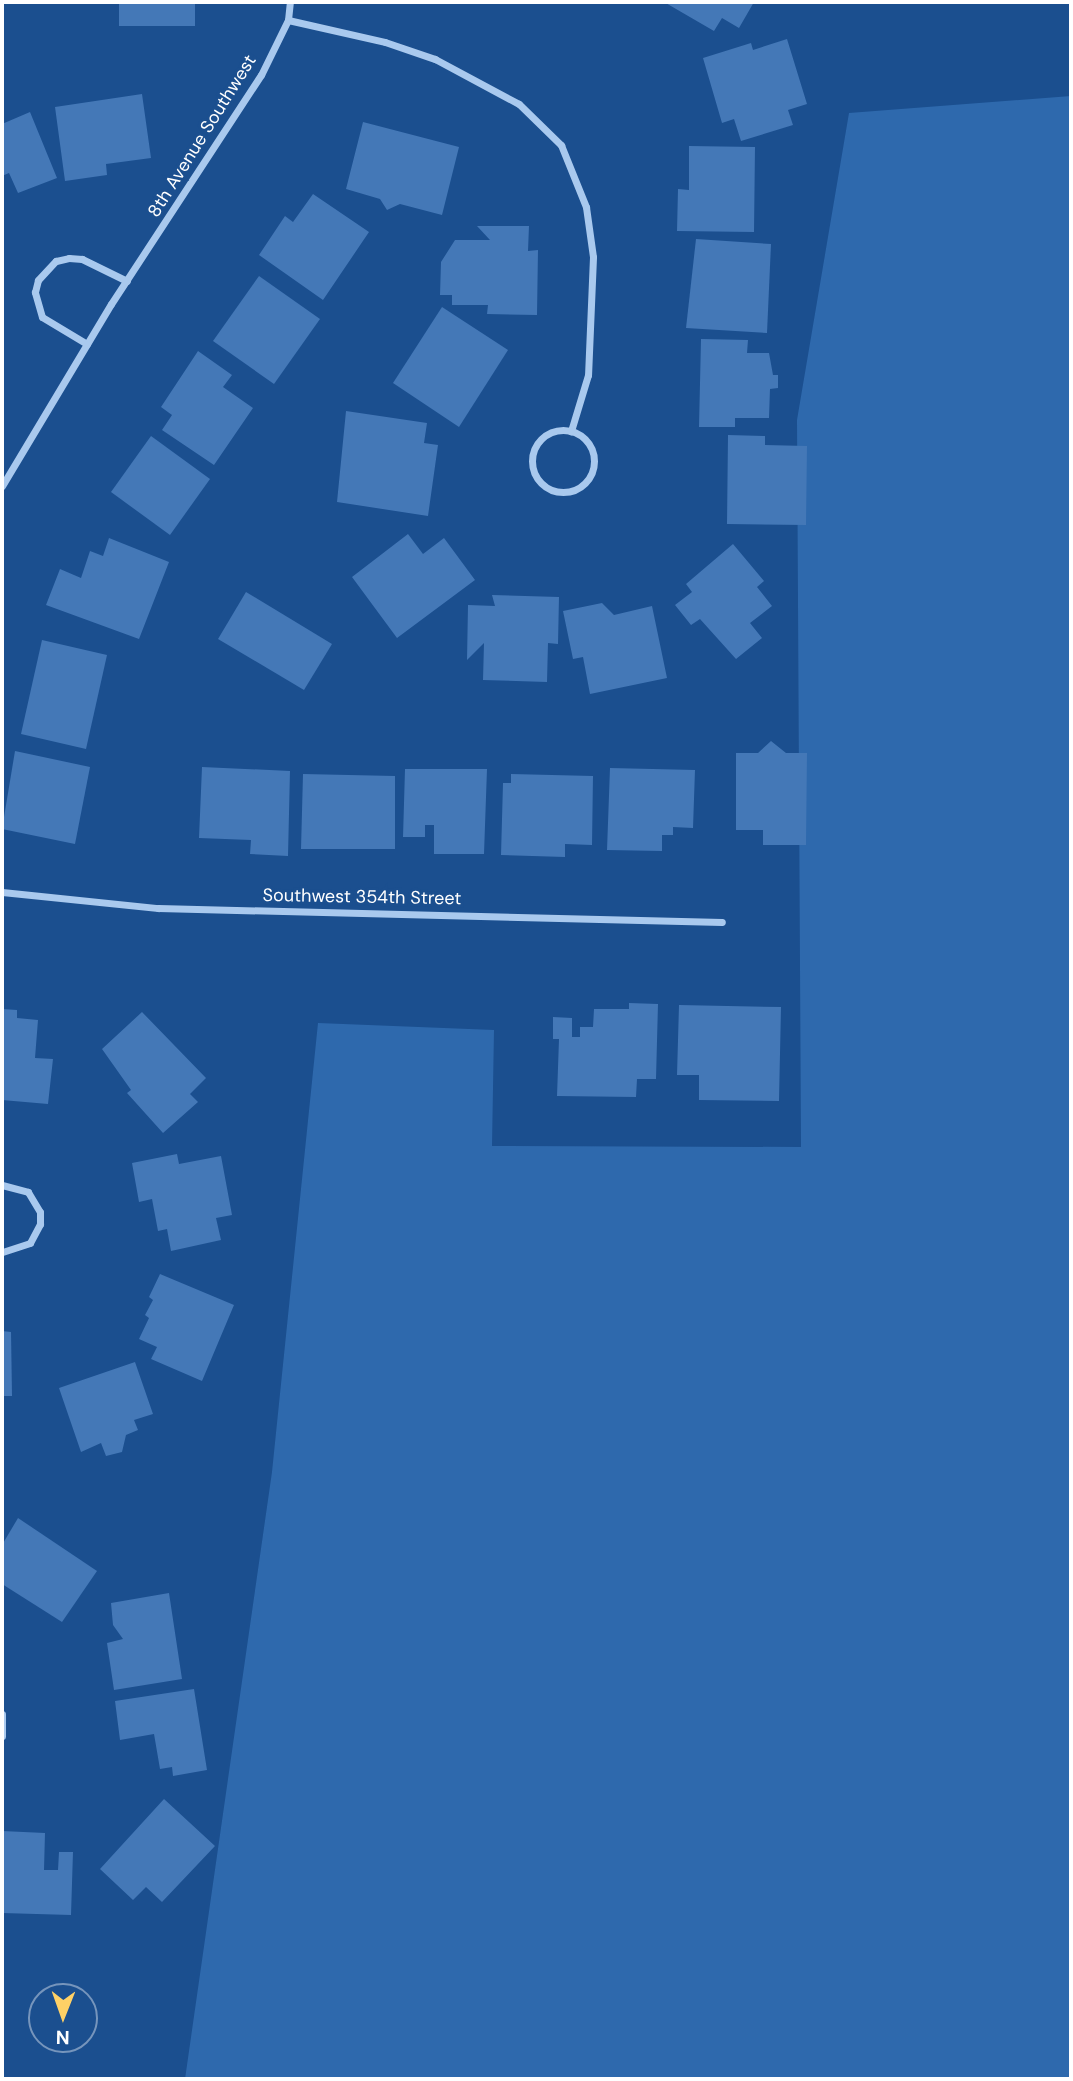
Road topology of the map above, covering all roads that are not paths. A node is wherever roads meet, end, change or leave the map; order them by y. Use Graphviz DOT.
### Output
graph roads {
  1 [pos="290,2"];
  2 [pos="288,20"];
  3 [pos="127,281"];
  4 [pos="87,344"];
  5 [pos="571,431"];
  6 [pos="2,486"];
  7 [pos="2,892"];
  8 [pos="722,922"];
  9 [pos="2,1185"];
  10 [pos="2,1252"];
  11 [pos="2,1714"];
  12 [pos="2,1736"];
  1 -- 2 [label="street, 8th Avenue Southwest"];
  2 -- 3 [label="street, 8th Avenue Southwest"];
  2 -- 5 [label="street"];
  3 -- 4 [label="street, 8th Avenue Southwest"];
  3 -- 4 [label="street"];
  4 -- 6 [label="street, 8th Avenue Southwest"];
  5 -- 5 [label="street"];
  7 -- 8 [label="street, Southwest 354th Street"];
  9 -- 10 [label="street"];
  11 -- 12 [label="street"];
}
